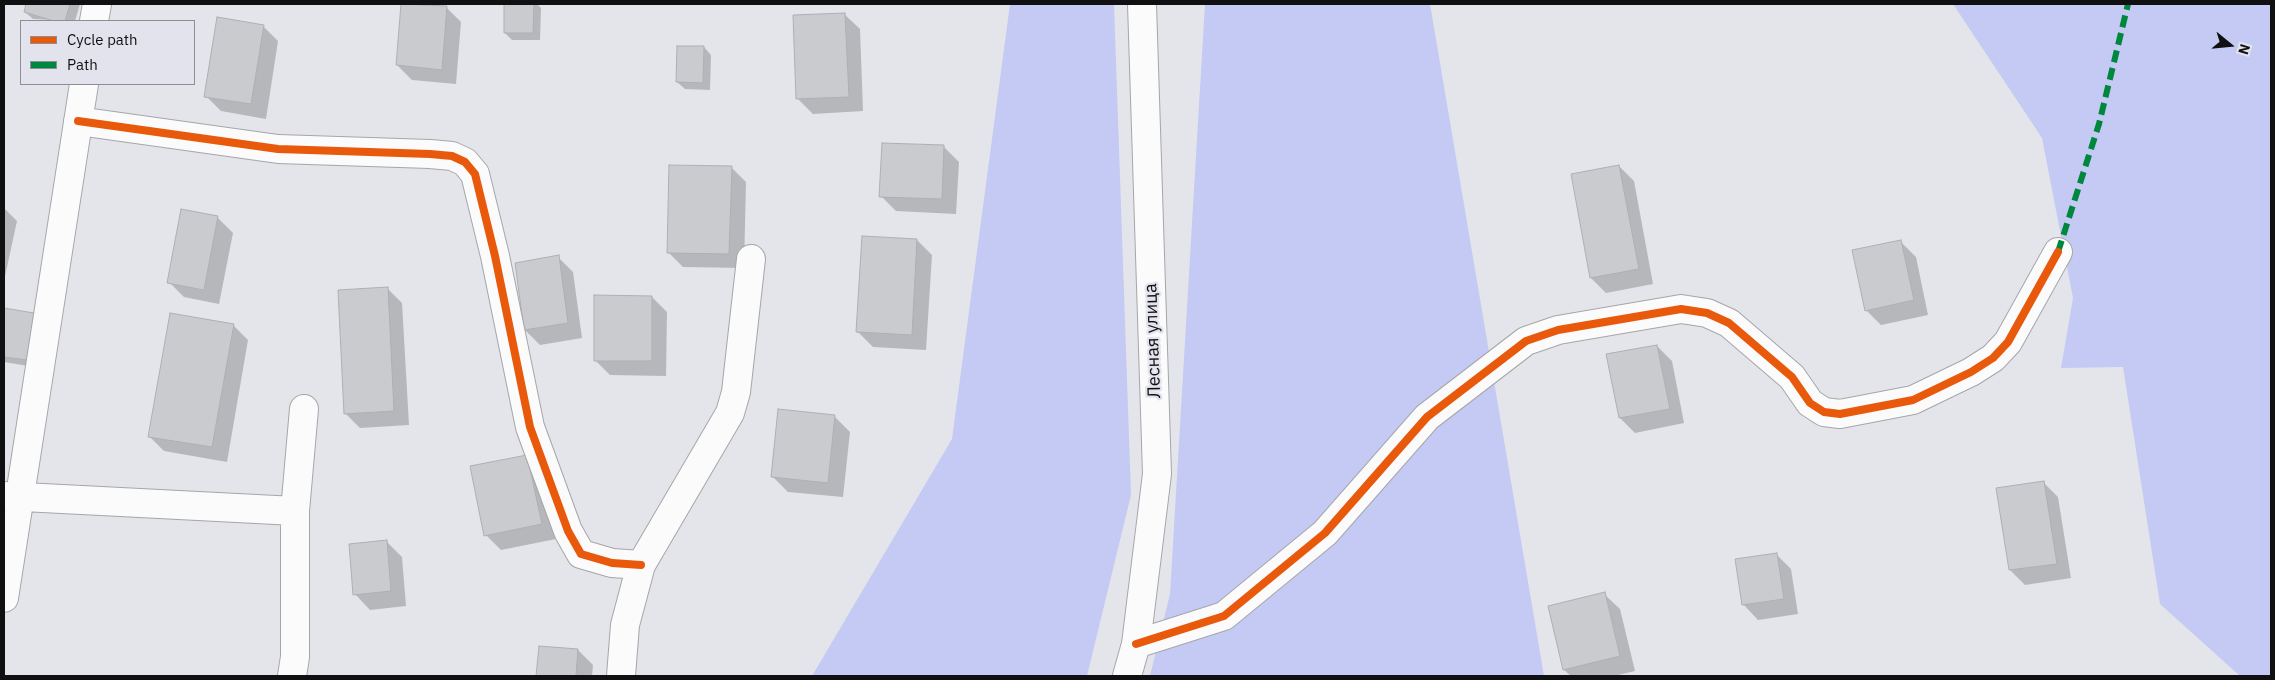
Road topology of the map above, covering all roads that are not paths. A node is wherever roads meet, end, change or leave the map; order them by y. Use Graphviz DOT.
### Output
graph roads {
  1 [pos="97,4"];
  2 [pos="1142,4"];
  3 [pos="94,20"];
  4 [pos="84,85"];
  5 [pos="78,121"];
  6 [pos="2058,252"];
  7 [pos="751,259"];
  8 [pos="304,409"];
  9 [pos="12,496"];
  10 [pos="295,510"];
  11 [pos="641,564"];
  12 [pos="4,598"];
  13 [pos="1136,644"];
  14 [pos="292,676"];
  15 [pos="621,676"];
  16 [pos="1127,676"];
  1 -- 3 [label="street"];
  2 -- 13 [label="street, Лесная улица"];
  4 -- 5 [label="street"];
  5 -- 9 [label="street"];
  5 -- 11 [label="street"];
  6 -- 13 [label="street"];
  7 -- 11 [label="street"];
  8 -- 10 [label="street"];
  9 -- 10 [label="street"];
  9 -- 12 [label="street"];
  10 -- 14 [label="street"];
  11 -- 15 [label="street"];
  13 -- 16 [label="street, Лесная улица"];
}
